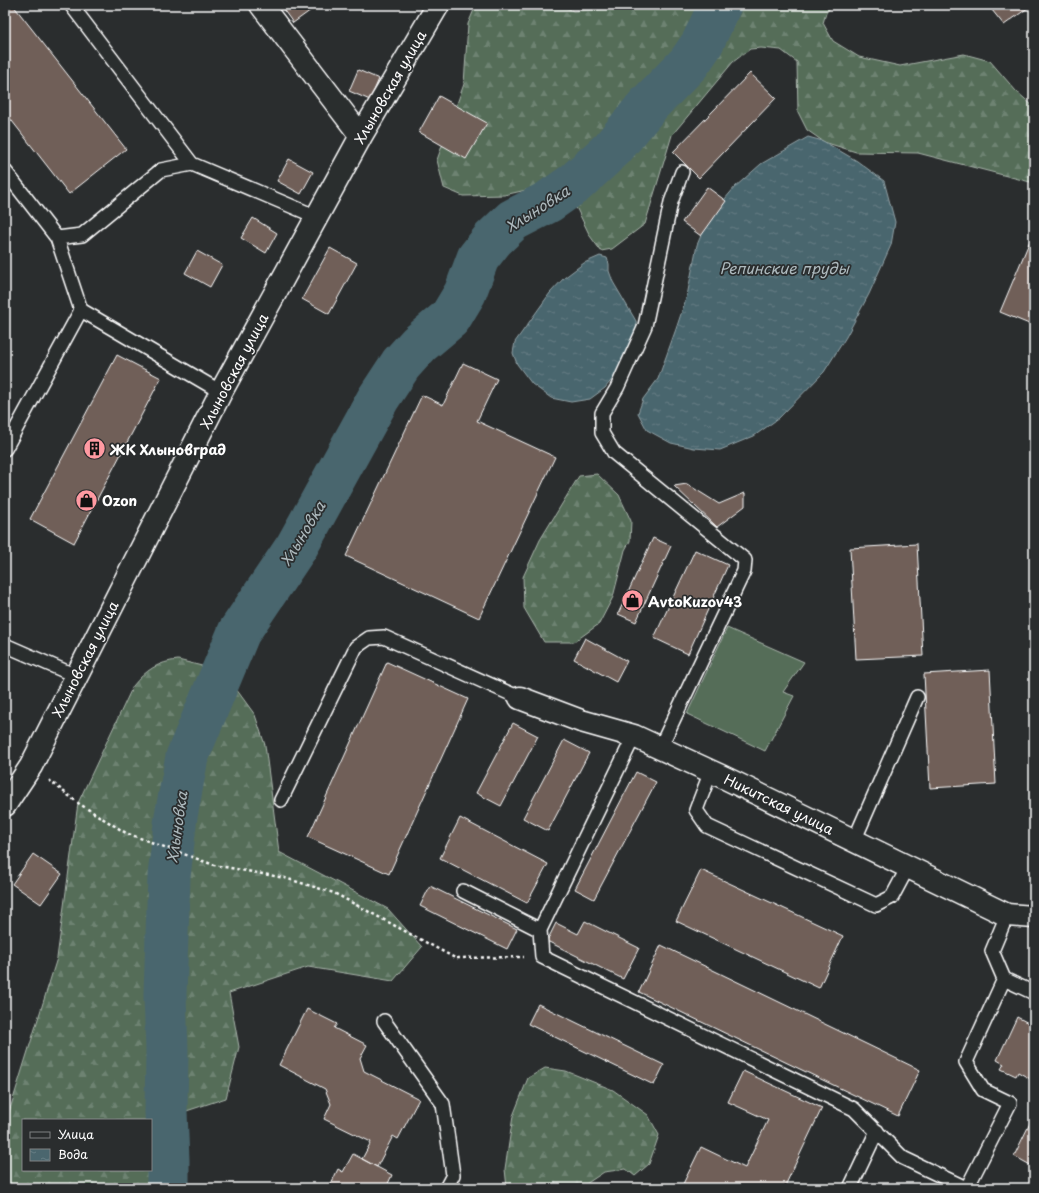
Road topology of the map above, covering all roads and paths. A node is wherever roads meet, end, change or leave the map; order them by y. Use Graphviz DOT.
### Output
graph roads {
  1 [pos="71,5"];
  2 [pos="261,5"];
  3 [pos="438,5"];
  4 [pos="361,136"];
  5 [pos="192,164"];
  6 [pos="5,171"];
  7 [pos="682,172"];
  8 [pos="317,217"];
  9 [pos="57,238"];
  10 [pos="81,310"];
  11 [pos="221,392"];
  12 [pos="5,449"];
  13 [pos="5,645"];
  14 [pos="76,676"];
  15 [pos="917,697"];
  16 [pos="520,698"];
  17 [pos="634,736"];
  18 [pos="660,748"];
  19 [pos="31,766"];
  20 [pos="711,772"];
  21 [pos="281,800"];
  22 [pos="5,805"];
  23 [pos="854,841"];
  24 [pos="908,868"];
  25 [pos="463,890"];
  26 [pos="1007,915"];
  27 [pos="1034,917"];
  28 [pos="540,930"];
  29 [pos="542,957"];
  30 [pos="1004,979"];
  31 [pos="1034,993"];
  32 [pos="384,1021"];
  33 [pos="876,1131"];
  34 [pos="446,1188"];
  35 [pos="850,1188"];
  36 [pos="967,1188"];
  1 -- 5 [label="lane"];
  2 -- 4 [label="street"];
  3 -- 4 [label="street, Хлыновская улица"];
  4 -- 8 [label="street, Хлыновская улица"];
  5 -- 8 [label="lane"];
  5 -- 9 [label="lane"];
  6 -- 9 [label="lane"];
  7 -- 18 [label="lane"];
  8 -- 11 [label="street, Хлыновская улица"];
  9 -- 10 [label="lane"];
  10 -- 11 [label="lane"];
  10 -- 12 [label="lane"];
  11 -- 14 [label="street, Хлыновская улица"];
  13 -- 14 [label="lane"];
  14 -- 19 [label="street, Хлыновская улица"];
  15 -- 23 [label="lane"];
  16 -- 17 [label="street, Никитская улица"];
  16 -- 21 [label="lane"];
  17 -- 18 [label="street, Никитская улица"];
  17 -- 28 [label="lane"];
  18 -- 20 [label="street, Никитская улица"];
  19 -- 22 [label="street, Хлыновская улица"];
  19 -- 29 [label="path"];
  20 -- 23 [label="street, Никитская улица"];
  20 -- 24 [label="lane"];
  23 -- 24 [label="street, Никитская улица"];
  24 -- 26 [label="street, Никитская улица"];
  25 -- 28 [label="lane"];
  26 -- 27 [label="street, Никитская улица"];
  26 -- 30 [label="lane"];
  28 -- 29 [label="lane"];
  29 -- 33 [label="lane"];
  30 -- 31 [label="lane"];
  30 -- 36 [label="lane"];
  32 -- 34 [label="lane"];
  33 -- 35 [label="lane"];
  33 -- 36 [label="lane"];
}
